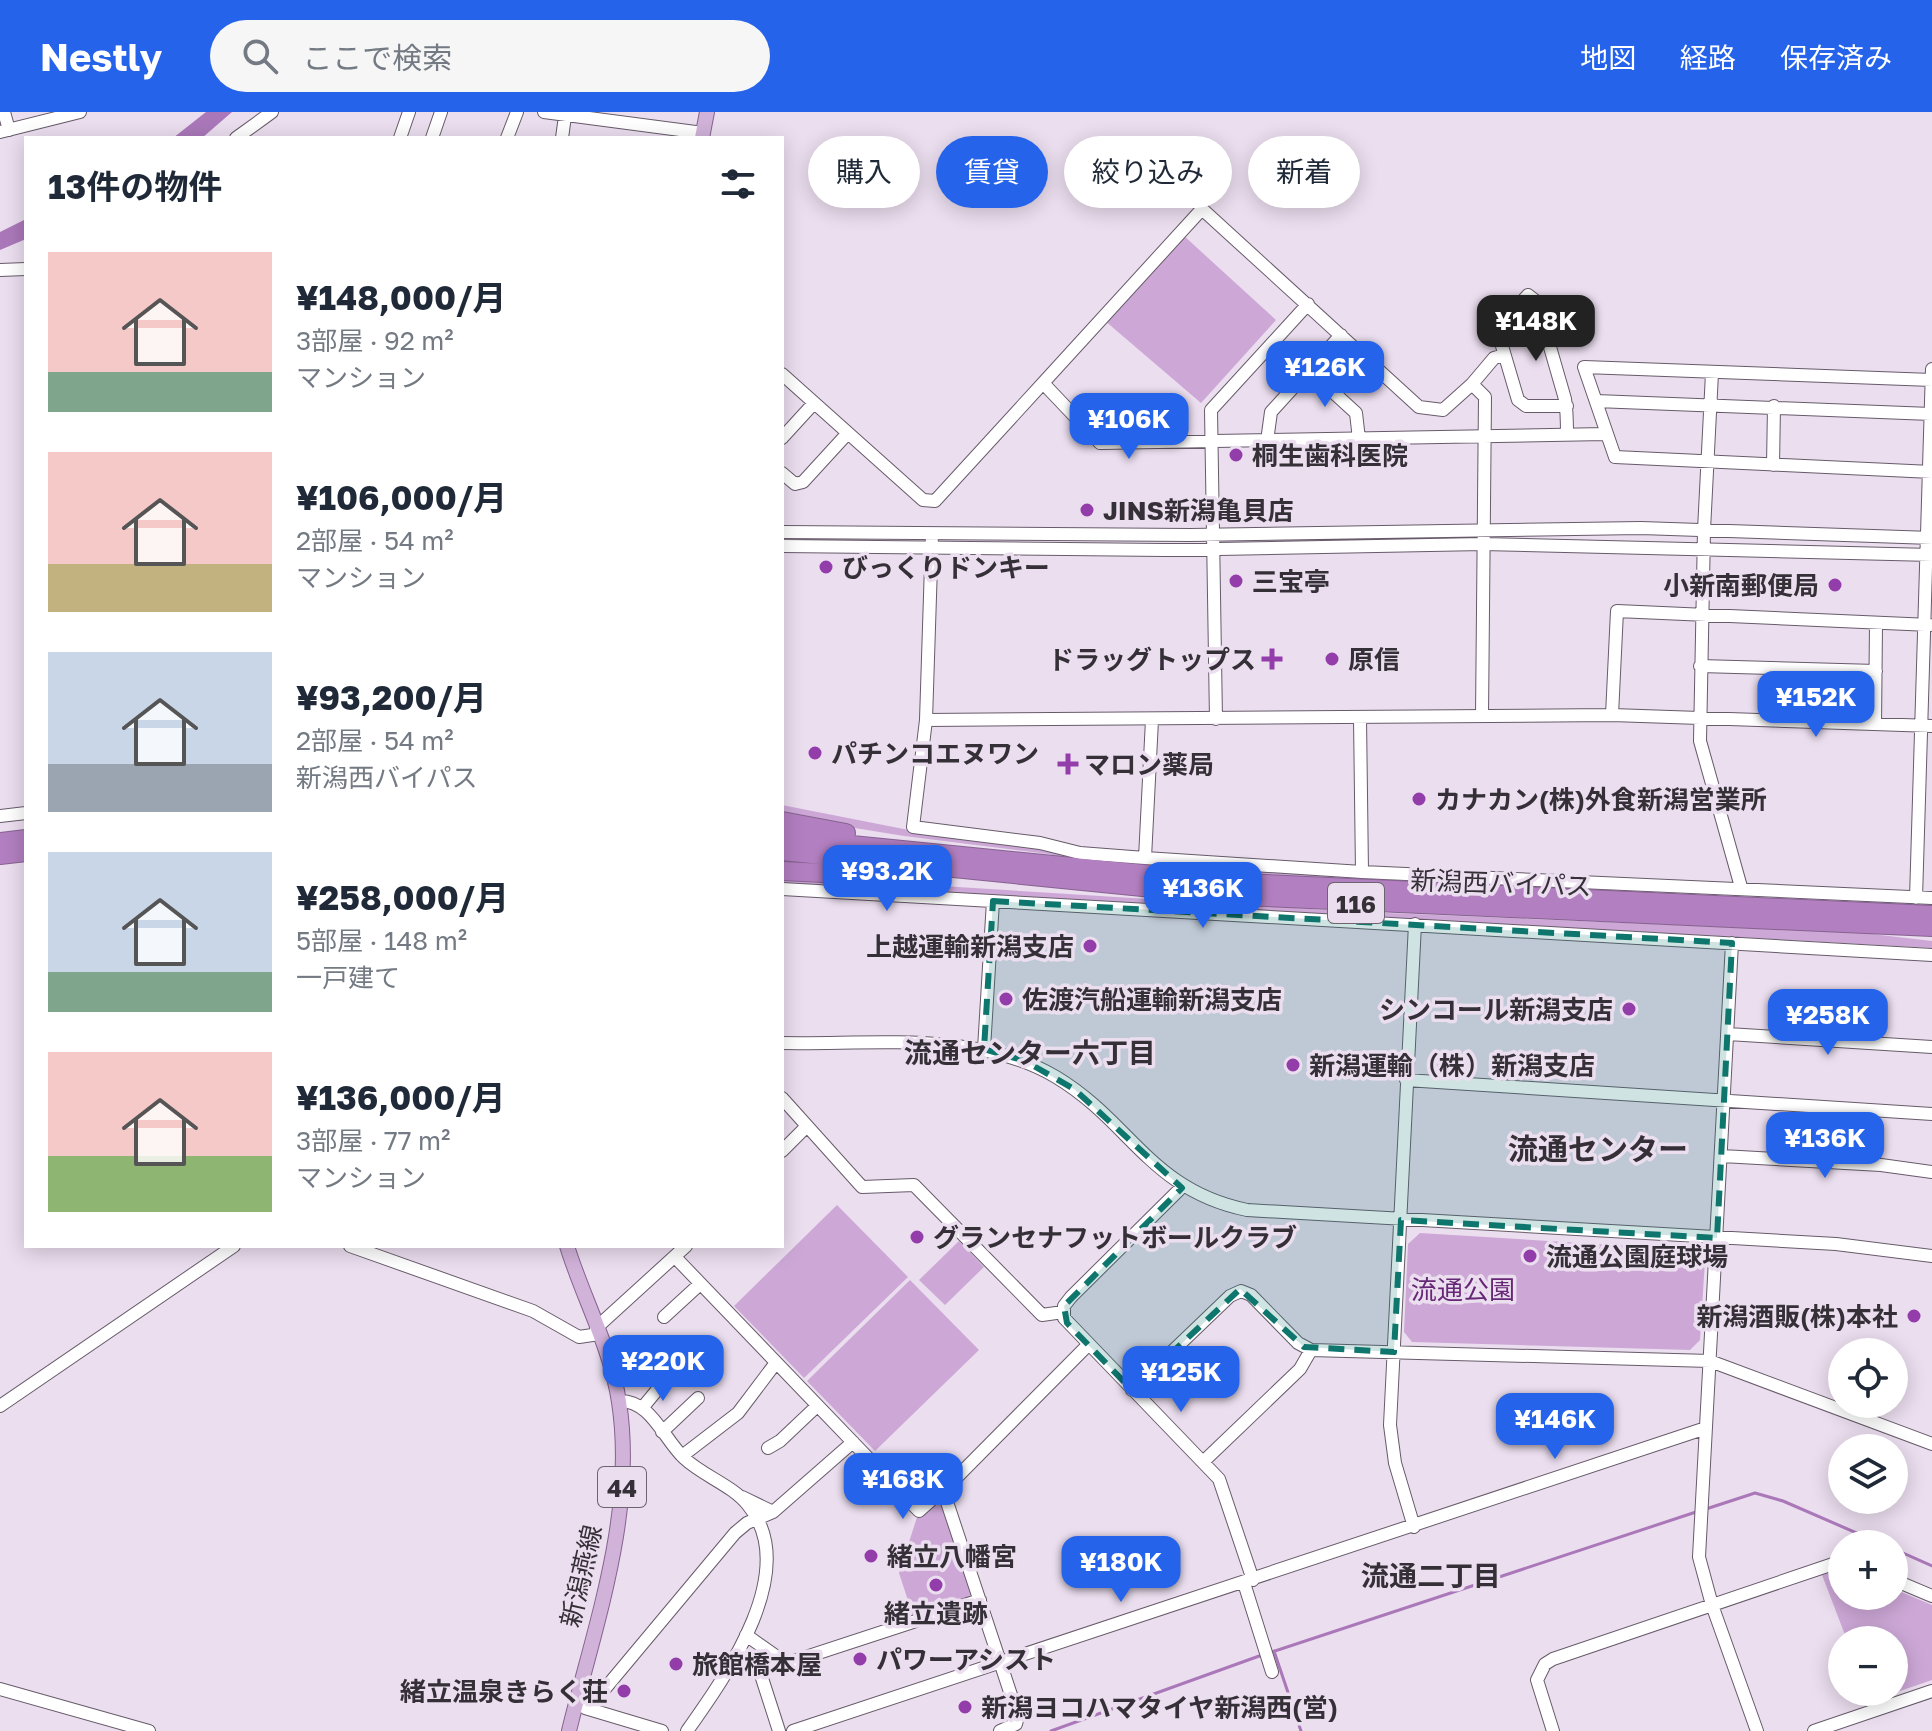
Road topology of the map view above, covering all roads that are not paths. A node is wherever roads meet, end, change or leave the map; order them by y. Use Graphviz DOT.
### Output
graph roads {
  1 [pos="4,112"];
  2 [pos="80,112"];
  3 [pos="272,112"];
  4 [pos="409,112"];
  5 [pos="441,112"];
  6 [pos="517,112"];
  7 [pos="544,112"];
  8 [pos="707,112"];
  9 [pos="561,114"];
  10 [pos="648,118"];
  11 [pos="4,131"];
  12 [pos="239,136"];
  13 [pos="401,136"];
  14 [pos="433,136"];
  15 [pos="508,136"];
  16 [pos="562,136"];
  17 [pos="703,136"];
  18 [pos="24,269"];
  19 [pos="0,270"];
  20 [pos="1308,304"];
  21 [pos="1341,335"];
  22 [pos="1504,355"];
  23 [pos="1932,369"];
  24 [pos="1309,370"];
  25 [pos="1712,373"];
  26 [pos="784,376"];
  27 [pos="1932,380"];
  28 [pos="1043,383"];
  29 [pos="1472,384"];
  30 [pos="1596,401"];
  31 [pos="814,403"];
  32 [pos="1710,403"];
  33 [pos="1567,406"];
  34 [pos="1774,406"];
  35 [pos="1931,414"];
  36 [pos="847,434"];
  37 [pos="1605,434"];
  38 [pos="1567,435"];
  39 [pos="784,436"];
  40 [pos="1483,437"];
  41 [pos="1359,439"];
  42 [pos="1267,441"];
  43 [pos="1210,442"];
  44 [pos="1707,461"];
  45 [pos="1773,465"];
  46 [pos="1931,472"];
  47 [pos="784,475"];
  48 [pos="1483,528"];
  49 [pos="1704,530"];
  50 [pos="784,532"];
  51 [pos="932,534"];
  52 [pos="1214,534"];
  53 [pos="1930,538"];
  54 [pos="1483,544"];
  55 [pos="784,546"];
  56 [pos="1704,547"];
  57 [pos="931,548"];
  58 [pos="1213,549"];
  59 [pos="1930,555"];
  60 [pos="1701,615"];
  61 [pos="1876,624"];
  62 [pos="1929,624"];
  63 [pos="1700,666"];
  64 [pos="1876,671"];
  65 [pos="1612,715"];
  66 [pos="1482,716"];
  67 [pos="1700,716"];
  68 [pos="1360,718"];
  69 [pos="1216,719"];
  70 [pos="926,720"];
  71 [pos="1152,720"];
  72 [pos="1875,724"];
  73 [pos="1927,726"];
  74 [pos="24,813"];
  75 [pos="0,816"];
  76 [pos="784,821"];
  77 [pos="784,838"];
  78 [pos="24,839"];
  79 [pos="0,842"];
  80 [pos="784,851"];
  81 [pos="24,852"];
  82 [pos="0,855"];
  83 [pos="1145,858"];
  84 [pos="784,871"];
  85 [pos="1362,872"];
  86 [pos="1070,876"];
  87 [pos="1741,887"];
  88 [pos="784,889"];
  89 [pos="1916,898"];
  90 [pos="1932,898"];
  91 [pos="993,901"];
  92 [pos="1932,915"];
  93 [pos="1415,924"];
  94 [pos="1932,929"];
  95 [pos="1732,943"];
  96 [pos="1932,955"];
  97 [pos="1728,1034"];
  98 [pos="784,1043"];
  99 [pos="1932,1047"];
  100 [pos="984,1049"];
  101 [pos="1406,1080"];
  102 [pos="1723,1100"];
  103 [pos="784,1101"];
  104 [pos="1932,1114"];
  105 [pos="805,1128"];
  106 [pos="784,1149"];
  107 [pos="1722,1156"];
  108 [pos="1932,1172"];
  109 [pos="1182,1187"];
  110 [pos="1401,1220"];
  111 [pos="1717,1238"];
  112 [pos="231,1248"];
  113 [pos="356,1248"];
  114 [pos="568,1248"];
  115 [pos="684,1248"];
  116 [pos="1932,1256"];
  117 [pos="675,1257"];
  118 [pos="700,1284"];
  119 [pos="1063,1312"];
  120 [pos="664,1317"];
  121 [pos="598,1331"];
  122 [pos="1088,1345"];
  123 [pos="1311,1350"];
  124 [pos="1394,1352"];
  125 [pos="1710,1361"];
  126 [pos="775,1364"];
  127 [pos="676,1367"];
  128 [pos="1132,1390"];
  129 [pos="698,1398"];
  130 [pos="619,1401"];
  131 [pos="0,1406"];
  132 [pos="817,1406"];
  133 [pos="643,1407"];
  134 [pos="1706,1428"];
  135 [pos="662,1432"];
  136 [pos="853,1442"];
  137 [pos="1932,1444"];
  138 [pos="768,1448"];
  139 [pos="682,1456"];
  140 [pos="1203,1462"];
  141 [pos="948,1493"];
  142 [pos="738,1496"];
  143 [pos="773,1512"];
  144 [pos="757,1518"];
  145 [pos="1414,1527"];
  146 [pos="1828,1566"];
  147 [pos="1248,1582"];
  148 [pos="1908,1586"];
  149 [pos="1932,1596"];
  150 [pos="980,1600"];
  151 [pos="1712,1605"];
  152 [pos="746,1635"];
  153 [pos="999,1661"];
  154 [pos="787,1664"];
  155 [pos="1271,1670"];
  156 [pos="0,1689"];
  157 [pos="1932,1691"];
  158 [pos="582,1707"];
  159 [pos="149,1731"];
  160 [pos="569,1731"];
  161 [pos="662,1731"];
  162 [pos="687,1731"];
  163 [pos="779,1731"];
  164 [pos="793,1731"];
  165 [pos="1000,1731"];
  166 [pos="1553,1731"];
  167 [pos="1757,1731"];
  168 [pos="1814,1731"];
  1 -- 11 [label="street"];
  2 -- 11 [label="street"];
  3 -- 12 [label="street"];
  4 -- 13 [label="street"];
  5 -- 14 [label="street"];
  6 -- 15 [label="street"];
  7 -- 9 [label="street"];
  8 -- 17 [label="main road"];
  9 -- 10 [label="street"];
  9 -- 16 [label="street"];
  10 -- 17 [label="street"];
  18 -- 19 [label="street"];
  20 -- 21 [label="street"];
  20 -- 28 [label="street"];
  20 -- 43 [label="street"];
  21 -- 24 [label="street"];
  21 -- 29 [label="street"];
  22 -- 29 [label="street"];
  22 -- 33 [label="street"];
  22 -- 33 [label="street"];
  23 -- 27 [label="street"];
  24 -- 41 [label="street"];
  24 -- 42 [label="street"];
  25 -- 27 [label="street"];
  25 -- 30 [label="street"];
  25 -- 32 [label="street"];
  26 -- 31 [label="street"];
  27 -- 35 [label="street"];
  28 -- 36 [label="street"];
  28 -- 43 [label="street"];
  29 -- 40 [label="street"];
  30 -- 32 [label="street"];
  30 -- 37 [label="street"];
  31 -- 36 [label="street"];
  31 -- 39 [label="street"];
  32 -- 34 [label="street"];
  32 -- 44 [label="street"];
  33 -- 38 [label="street"];
  34 -- 35 [label="street"];
  34 -- 45 [label="street"];
  35 -- 46 [label="street"];
  36 -- 47 [label="street"];
  37 -- 38 [label="street"];
  37 -- 44 [label="street"];
  38 -- 40 [label="street"];
  40 -- 41 [label="street"];
  40 -- 48 [label="street"];
  41 -- 42 [label="street"];
  42 -- 43 [label="street"];
  43 -- 52 [label="street"];
  44 -- 45 [label="street"];
  44 -- 49 [label="street"];
  45 -- 46 [label="street"];
  46 -- 53 [label="street"];
  48 -- 49 [label="street"];
  48 -- 52 [label="street"];
  48 -- 54 [label="street"];
  49 -- 53 [label="street"];
  49 -- 56 [label="street"];
  50 -- 51 [label="street"];
  51 -- 52 [label="street"];
  51 -- 57 [label="street"];
  52 -- 58 [label="street"];
  53 -- 59 [label="street"];
  54 -- 56 [label="street"];
  54 -- 58 [label="street"];
  54 -- 66 [label="street"];
  55 -- 57 [label="street"];
  56 -- 59 [label="street"];
  56 -- 60 [label="street"];
  57 -- 58 [label="street"];
  57 -- 70 [label="street"];
  58 -- 69 [label="street"];
  59 -- 62 [label="street"];
  60 -- 61 [label="street"];
  60 -- 63 [label="street"];
  60 -- 65 [label="street"];
  61 -- 62 [label="street"];
  61 -- 64 [label="street"];
  62 -- 73 [label="street"];
  63 -- 64 [label="street"];
  63 -- 67 [label="street"];
  64 -- 72 [label="street"];
  65 -- 66 [label="street"];
  65 -- 67 [label="street"];
  66 -- 68 [label="street"];
  67 -- 72 [label="street"];
  67 -- 87 [label="street"];
  68 -- 69 [label="street"];
  68 -- 85 [label="street"];
  69 -- 71 [label="street"];
  70 -- 71 [label="street"];
  70 -- 83 [label="street"];
  71 -- 83 [label="street"];
  72 -- 73 [label="street"];
  73 -- 89 [label="street"];
  74 -- 75 [label="street"];
  76 -- 86 [label="highway"];
  77 -- 86 [label="highway, 新潟西バイパス / 116"];
  78 -- 79 [label="highway"];
  80 -- 86 [label="highway, 新潟西バイパス / 116"];
  81 -- 82 [label="highway"];
  83 -- 85 [label="street"];
  84 -- 86 [label="highway"];
  85 -- 87 [label="street"];
  86 -- 92 [label="highway, 新潟西バイパス / 116"];
  86 -- 94 [label="highway, 新潟西バイパス / 116"];
  87 -- 89 [label="street"];
  88 -- 91 [label="street"];
  89 -- 90 [label="street"];
  91 -- 93 [label="street"];
  91 -- 100 [label="street"];
  93 -- 95 [label="street"];
  93 -- 101 [label="street"];
  95 -- 96 [label="street"];
  95 -- 97 [label="street"];
  97 -- 99 [label="street"];
  97 -- 102 [label="street"];
  98 -- 100 [label="street"];
  100 -- 109 [label="street"];
  101 -- 102 [label="street"];
  101 -- 110 [label="street"];
  102 -- 104 [label="street"];
  102 -- 107 [label="street"];
  103 -- 105 [label="street"];
  105 -- 106 [label="street"];
  105 -- 119 [label="street"];
  107 -- 108 [label="street"];
  107 -- 111 [label="street"];
  109 -- 110 [label="street"];
  109 -- 119 [label="street"];
  110 -- 111 [label="street"];
  110 -- 124 [label="street"];
  111 -- 116 [label="street"];
  111 -- 125 [label="street"];
  112 -- 131 [label="street"];
  113 -- 121 [label="street"];
  114 -- 121 [label="main road, 新潟燕線 / 44"];
  115 -- 117 [label="street"];
  117 -- 118 [label="street"];
  117 -- 121 [label="street"];
  118 -- 120 [label="street"];
  118 -- 126 [label="street"];
  119 -- 122 [label="street"];
  121 -- 130 [label="main road, 新潟燕線 / 44"];
  122 -- 128 [label="street"];
  122 -- 141 [label="street"];
  123 -- 124 [label="street"];
  123 -- 128 [label="street"];
  123 -- 140 [label="street"];
  124 -- 125 [label="street"];
  124 -- 145 [label="street"];
  125 -- 134 [label="street"];
  125 -- 137 [label="street"];
  126 -- 132 [label="street"];
  126 -- 139 [label="street"];
  127 -- 133 [label="street"];
  128 -- 140 [label="street"];
  129 -- 135 [label="street"];
  130 -- 133 [label="street"];
  130 -- 158 [label="main road, 新潟燕線 / 44"];
  132 -- 136 [label="street"];
  132 -- 138 [label="street"];
  133 -- 135 [label="street"];
  134 -- 145 [label="street"];
  134 -- 151 [label="street"];
  135 -- 139 [label="street"];
  136 -- 141 [label="street"];
  136 -- 143 [label="street"];
  139 -- 142 [label="street"];
  140 -- 147 [label="street"];
  141 -- 150 [label="street"];
  142 -- 143 [label="street"];
  142 -- 144 [label="street"];
  143 -- 144 [label="street"];
  144 -- 152 [label="street"];
  144 -- 158 [label="street"];
  145 -- 147 [label="street"];
  146 -- 151 [label="street"];
  147 -- 153 [label="street"];
  147 -- 155 [label="street"];
  148 -- 149 [label="street"];
  150 -- 153 [label="street"];
  150 -- 154 [label="street"];
  151 -- 166 [label="street"];
  151 -- 167 [label="street"];
  152 -- 154 [label="street"];
  152 -- 162 [label="street"];
  153 -- 164 [label="street"];
  153 -- 165 [label="street"];
  154 -- 163 [label="street"];
  156 -- 159 [label="street"];
  157 -- 168 [label="street"];
  158 -- 160 [label="main road, 新潟燕線 / 44"];
  158 -- 161 [label="street"];
}
